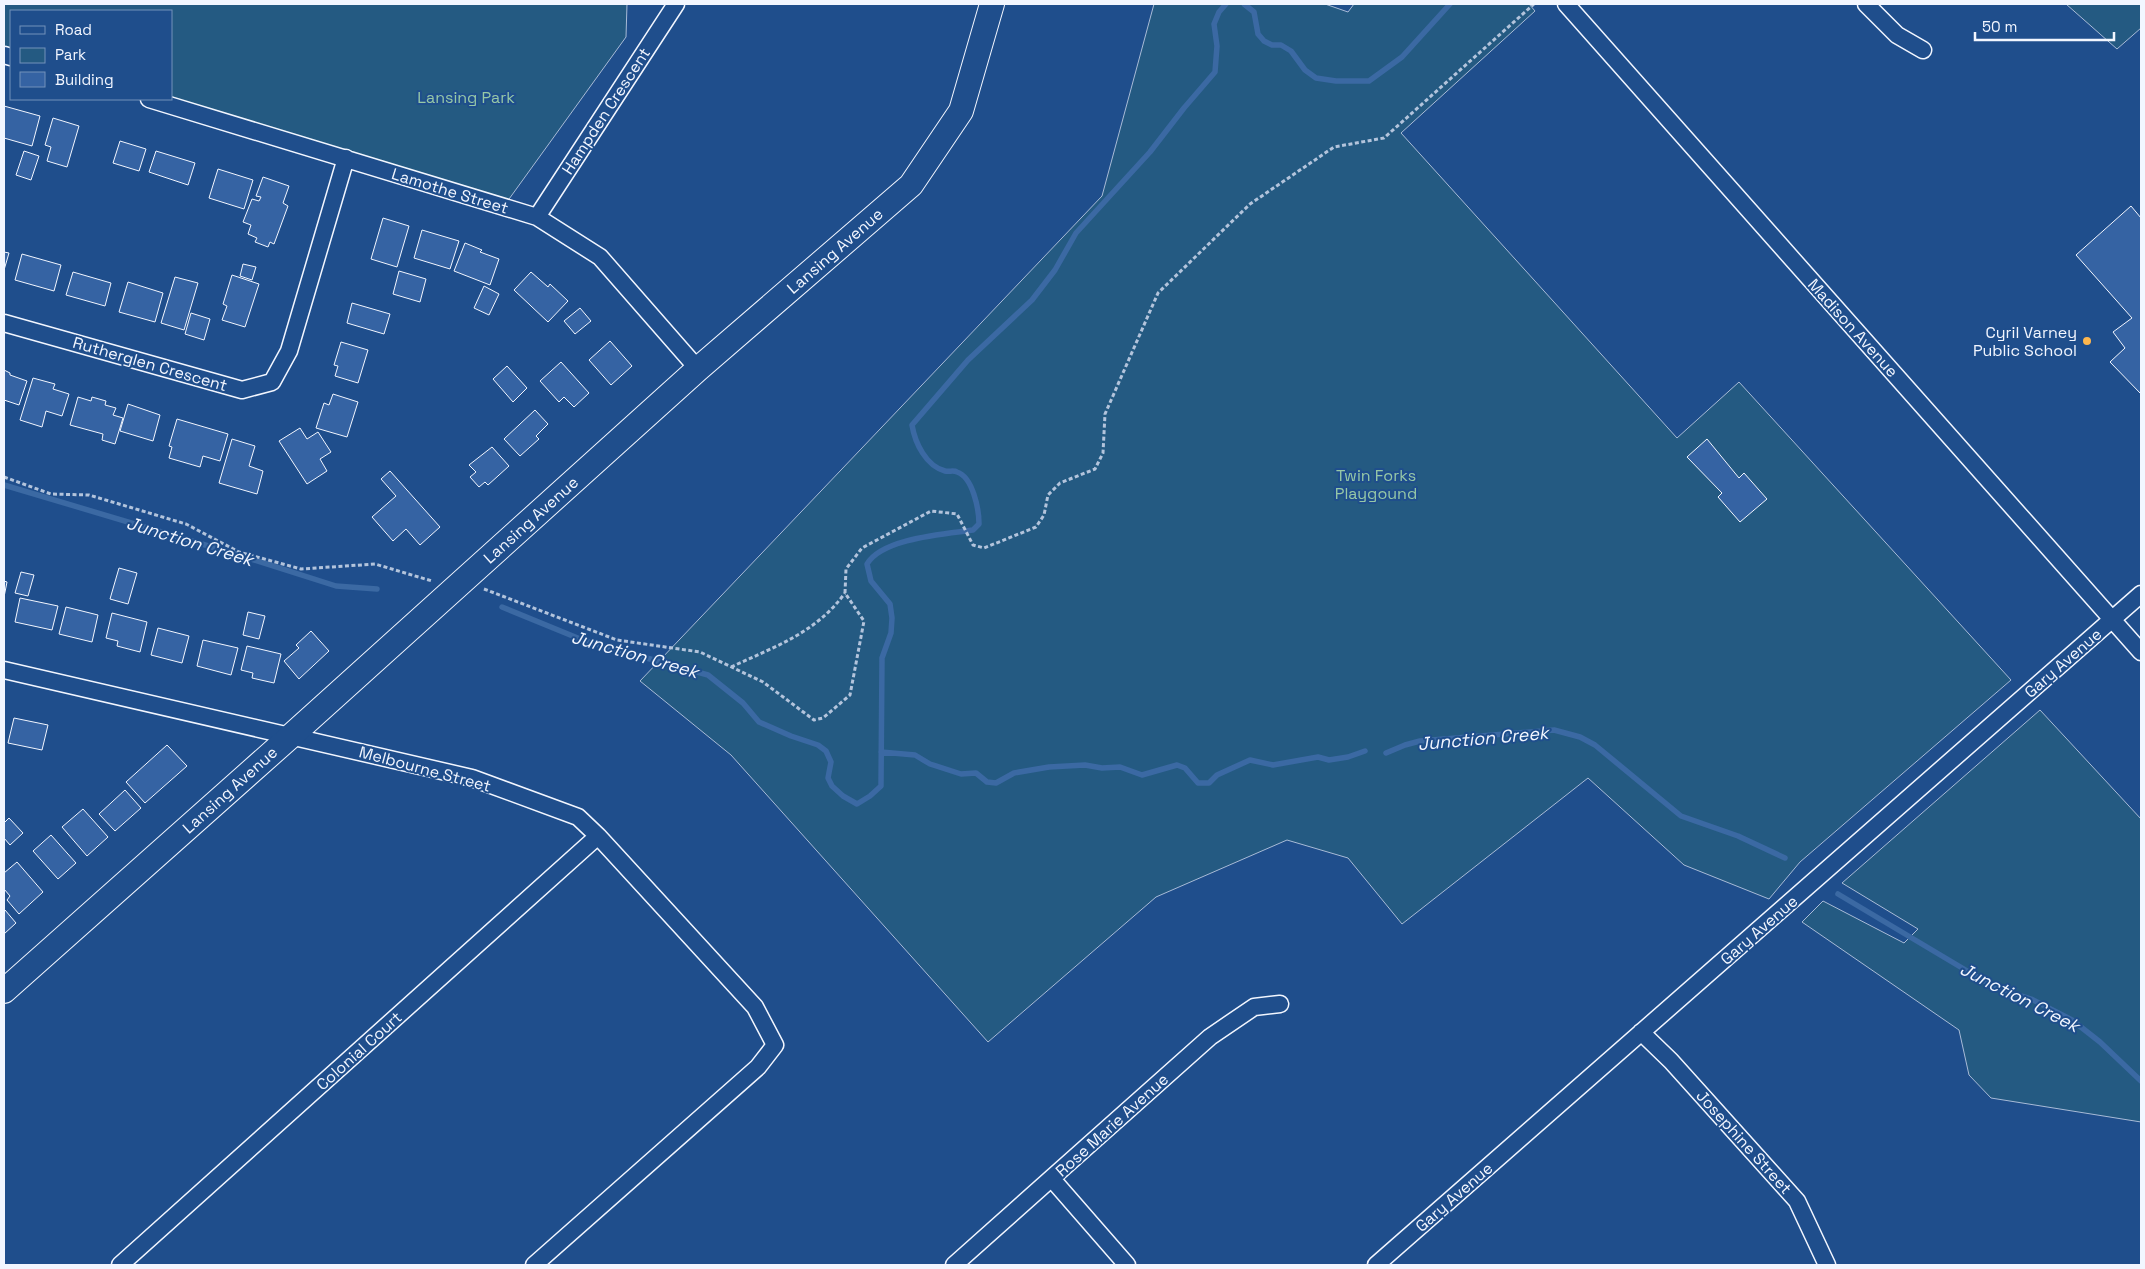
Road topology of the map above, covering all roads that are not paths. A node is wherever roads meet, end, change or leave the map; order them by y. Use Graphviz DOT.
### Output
graph roads {
  1 [pos="676,4"];
  2 [pos="992,4"];
  3 [pos="1566,4"];
  4 [pos="1866,4"];
  5 [pos="1923,50"];
  6 [pos="152,100"];
  7 [pos="346,158"];
  8 [pos="537,218"];
  9 [pos="4,323"];
  10 [pos="698,369"];
  11 [pos="2141,594"];
  12 [pos="2112,621"];
  13 [pos="2141,652"];
  14 [pos="4,670"];
  15 [pos="292,735"];
  16 [pos="598,836"];
  17 [pos="4,991"];
  18 [pos="1280,1004"];
  19 [pos="1641,1032"];
  20 [pos="1052,1179"];
  21 [pos="120,1265"];
  22 [pos="534,1265"];
  23 [pos="954,1265"];
  24 [pos="1127,1265"];
  25 [pos="1376,1265"];
  26 [pos="1827,1265"];
  1 -- 8 [label="street, Hampden Crescent"];
  2 -- 10 [label="street, Lansing Avenue"];
  3 -- 12 [label="street, Madison Avenue"];
  4 -- 5 [label="street"];
  6 -- 7 [label="street, Lamothe Street"];
  7 -- 8 [label="street, Lamothe Street"];
  7 -- 9 [label="street, Rutherglen Crescent"];
  8 -- 10 [label="street, Lamothe Street"];
  10 -- 15 [label="street, Lansing Avenue"];
  11 -- 12 [label="street, Gary Avenue"];
  12 -- 13 [label="street, Madison Avenue"];
  12 -- 19 [label="street, Gary Avenue"];
  14 -- 15 [label="street, Melbourne Street"];
  15 -- 16 [label="street, Melbourne Street"];
  15 -- 17 [label="street, Lansing Avenue"];
  16 -- 21 [label="street, Colonial Court"];
  16 -- 22 [label="street, Melbourne Street"];
  18 -- 20 [label="street, Rose Marie Avenue"];
  19 -- 25 [label="street, Gary Avenue"];
  19 -- 26 [label="street, Josephine Street"];
  20 -- 23 [label="street, Rose Marie Avenue"];
  20 -- 24 [label="street"];
}
